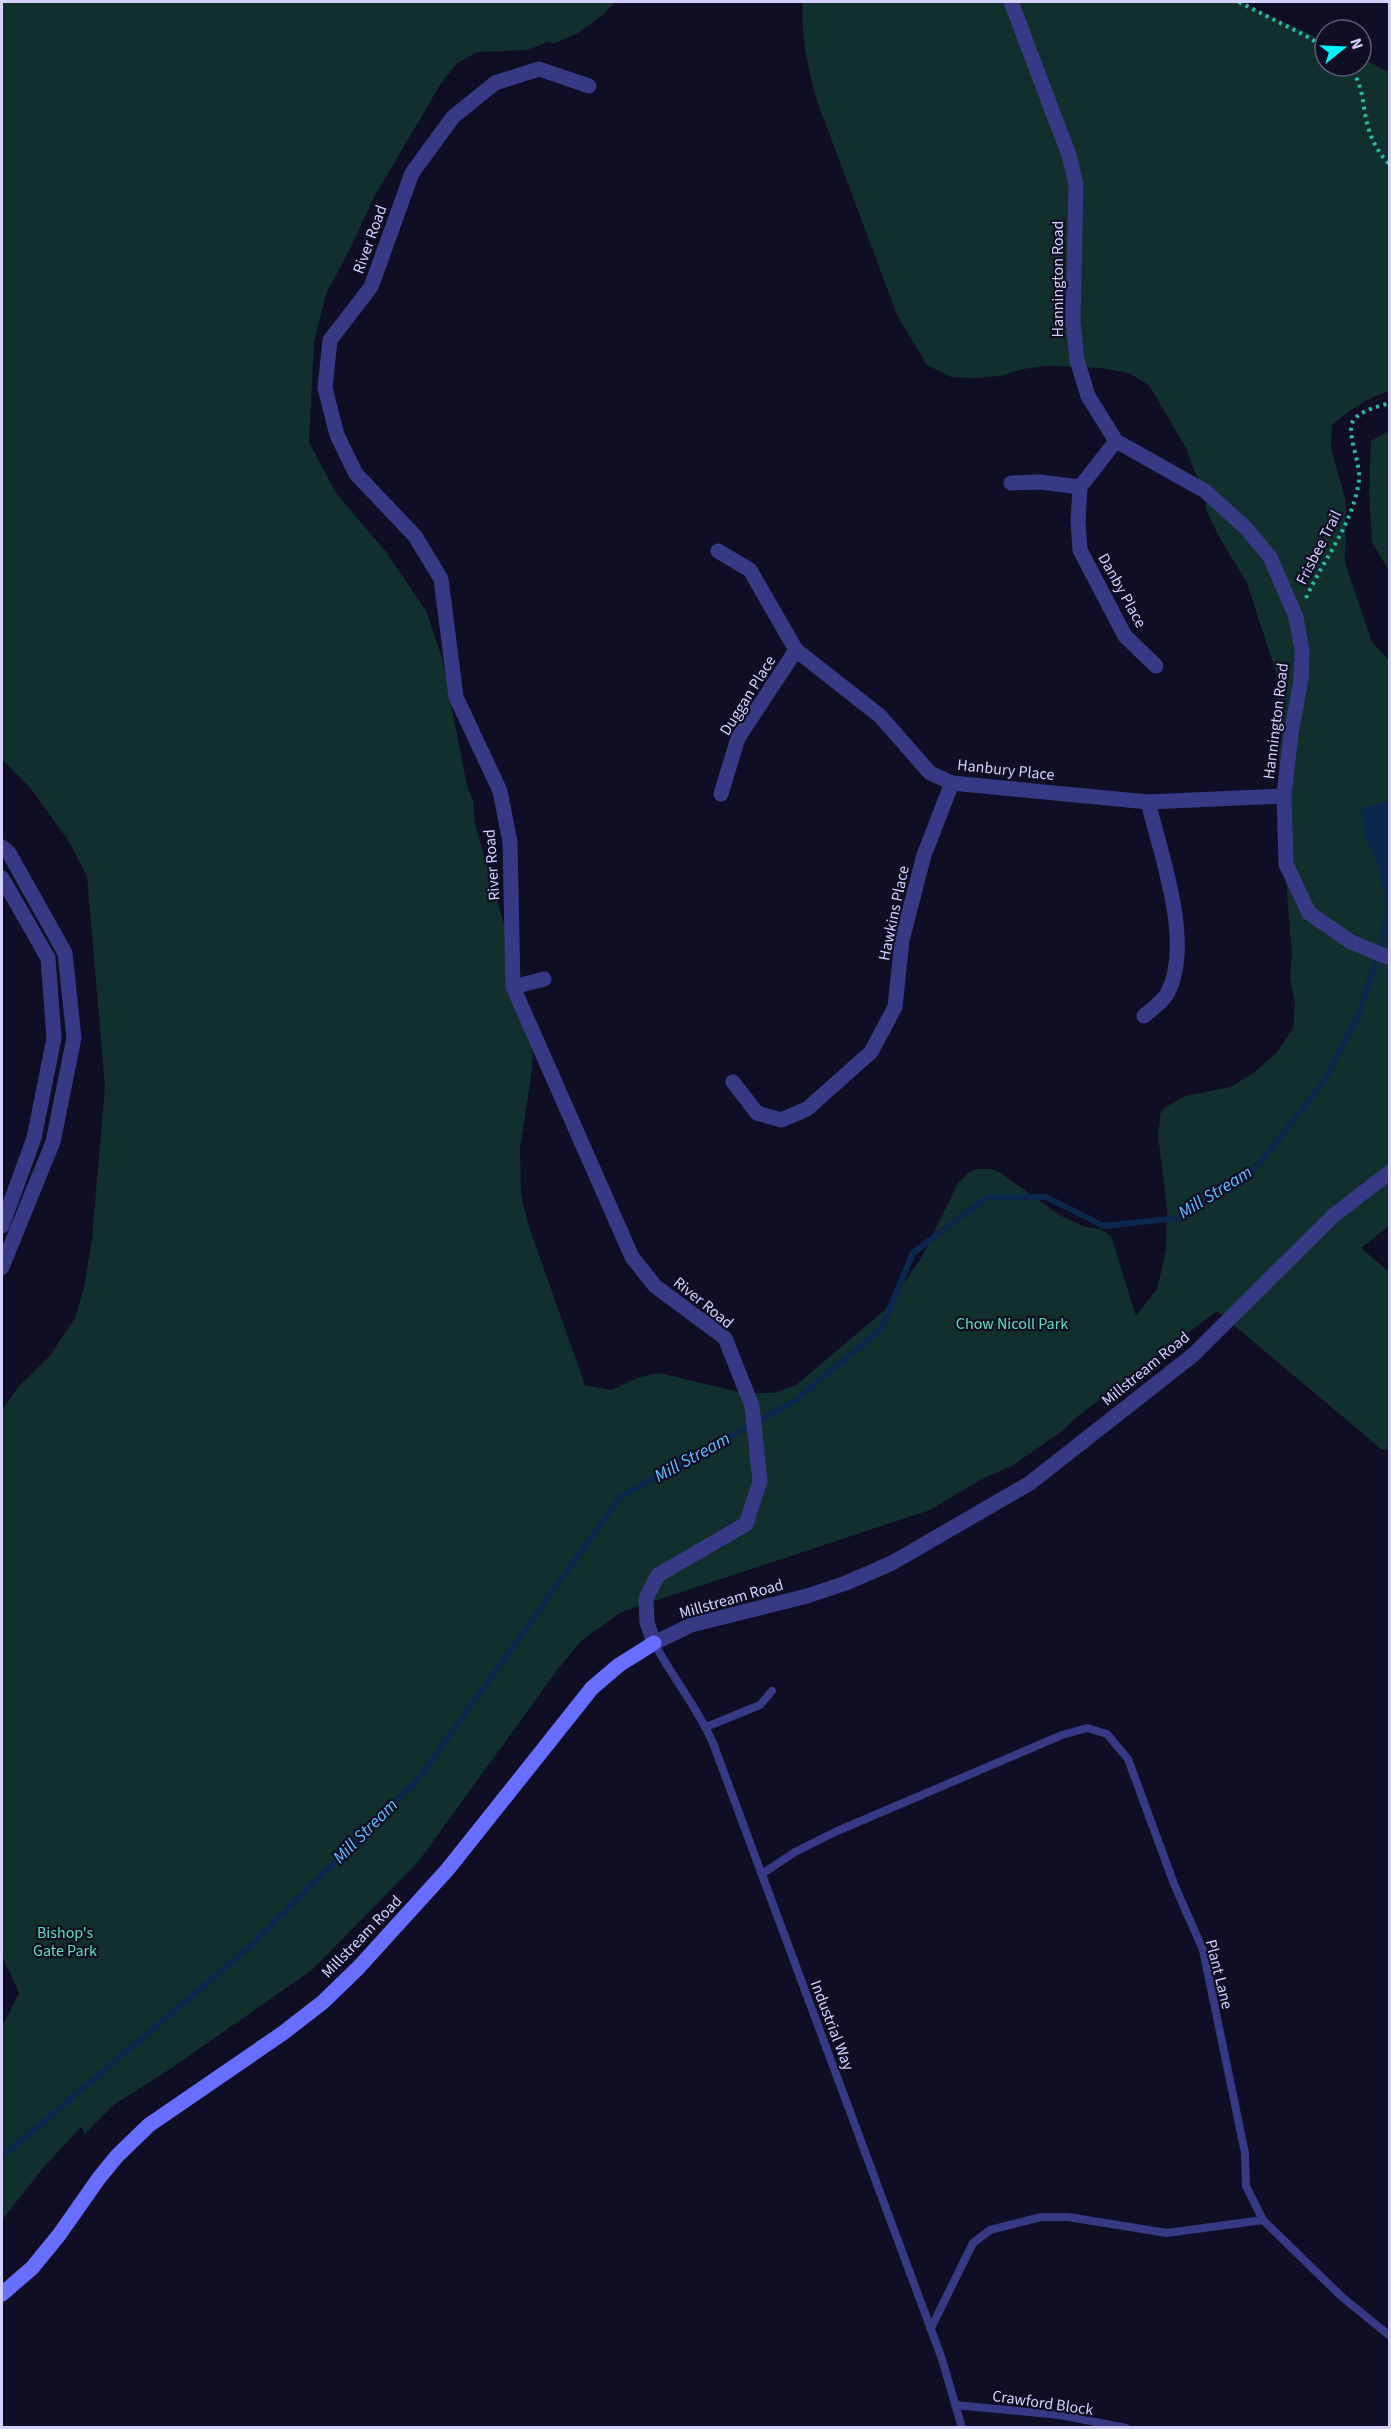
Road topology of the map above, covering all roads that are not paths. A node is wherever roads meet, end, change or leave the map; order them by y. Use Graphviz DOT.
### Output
graph roads {
  1 [pos="1011,2"];
  2 [pos="589,86"];
  3 [pos="1116,441"];
  4 [pos="1011,483"];
  5 [pos="1080,487"];
  6 [pos="718,551"];
  7 [pos="796,650"];
  8 [pos="1156,666"];
  9 [pos="952,783"];
  10 [pos="722,794"];
  11 [pos="1284,796"];
  12 [pos="1148,802"];
  13 [pos="2,847"];
  14 [pos="2,878"];
  15 [pos="1389,958"];
  16 [pos="543,979"];
  17 [pos="513,987"];
  18 [pos="1144,1016"];
  19 [pos="733,1082"];
  20 [pos="1389,1172"];
  21 [pos="2,1226"];
  22 [pos="2,1267"];
  23 [pos="654,1643"];
  24 [pos="772,1691"];
  25 [pos="706,1727"];
  26 [pos="762,1874"];
  27 [pos="1263,2220"];
  28 [pos="2,2294"];
  29 [pos="931,2328"];
  30 [pos="1389,2336"];
  31 [pos="955,2405"];
  32 [pos="962,2427"];
  33 [pos="1126,2427"];
  1 -- 3 [label="street, Hannington Road"];
  2 -- 17 [label="street, River Road"];
  3 -- 5 [label="street"];
  3 -- 11 [label="street, Hannington Road"];
  4 -- 5 [label="street"];
  5 -- 8 [label="street, Danby Place"];
  6 -- 7 [label="street, Hanbury Place"];
  7 -- 9 [label="street, Hanbury Place"];
  7 -- 10 [label="street, Duggan Place"];
  9 -- 12 [label="street, Hanbury Place"];
  9 -- 19 [label="street, Hawkins Place"];
  11 -- 12 [label="street, Hanbury Place"];
  11 -- 15 [label="street, Hannington Road"];
  12 -- 18 [label="street"];
  13 -- 22 [label="street"];
  14 -- 21 [label="street"];
  16 -- 17 [label="street"];
  17 -- 23 [label="street, River Road"];
  20 -- 23 [label="street, Millstream Road"];
  23 -- 25 [label="lane, Industrial Way"];
  23 -- 28 [label="main road, Millstream Road"];
  24 -- 25 [label="lane"];
  25 -- 26 [label="lane, Industrial Way"];
  26 -- 27 [label="lane, Plant Lane"];
  26 -- 29 [label="lane, Industrial Way"];
  27 -- 29 [label="lane"];
  27 -- 30 [label="lane"];
  29 -- 31 [label="lane, Industrial Way"];
  31 -- 32 [label="lane, Industrial Way"];
  31 -- 33 [label="lane, Crawford Block"];
}
